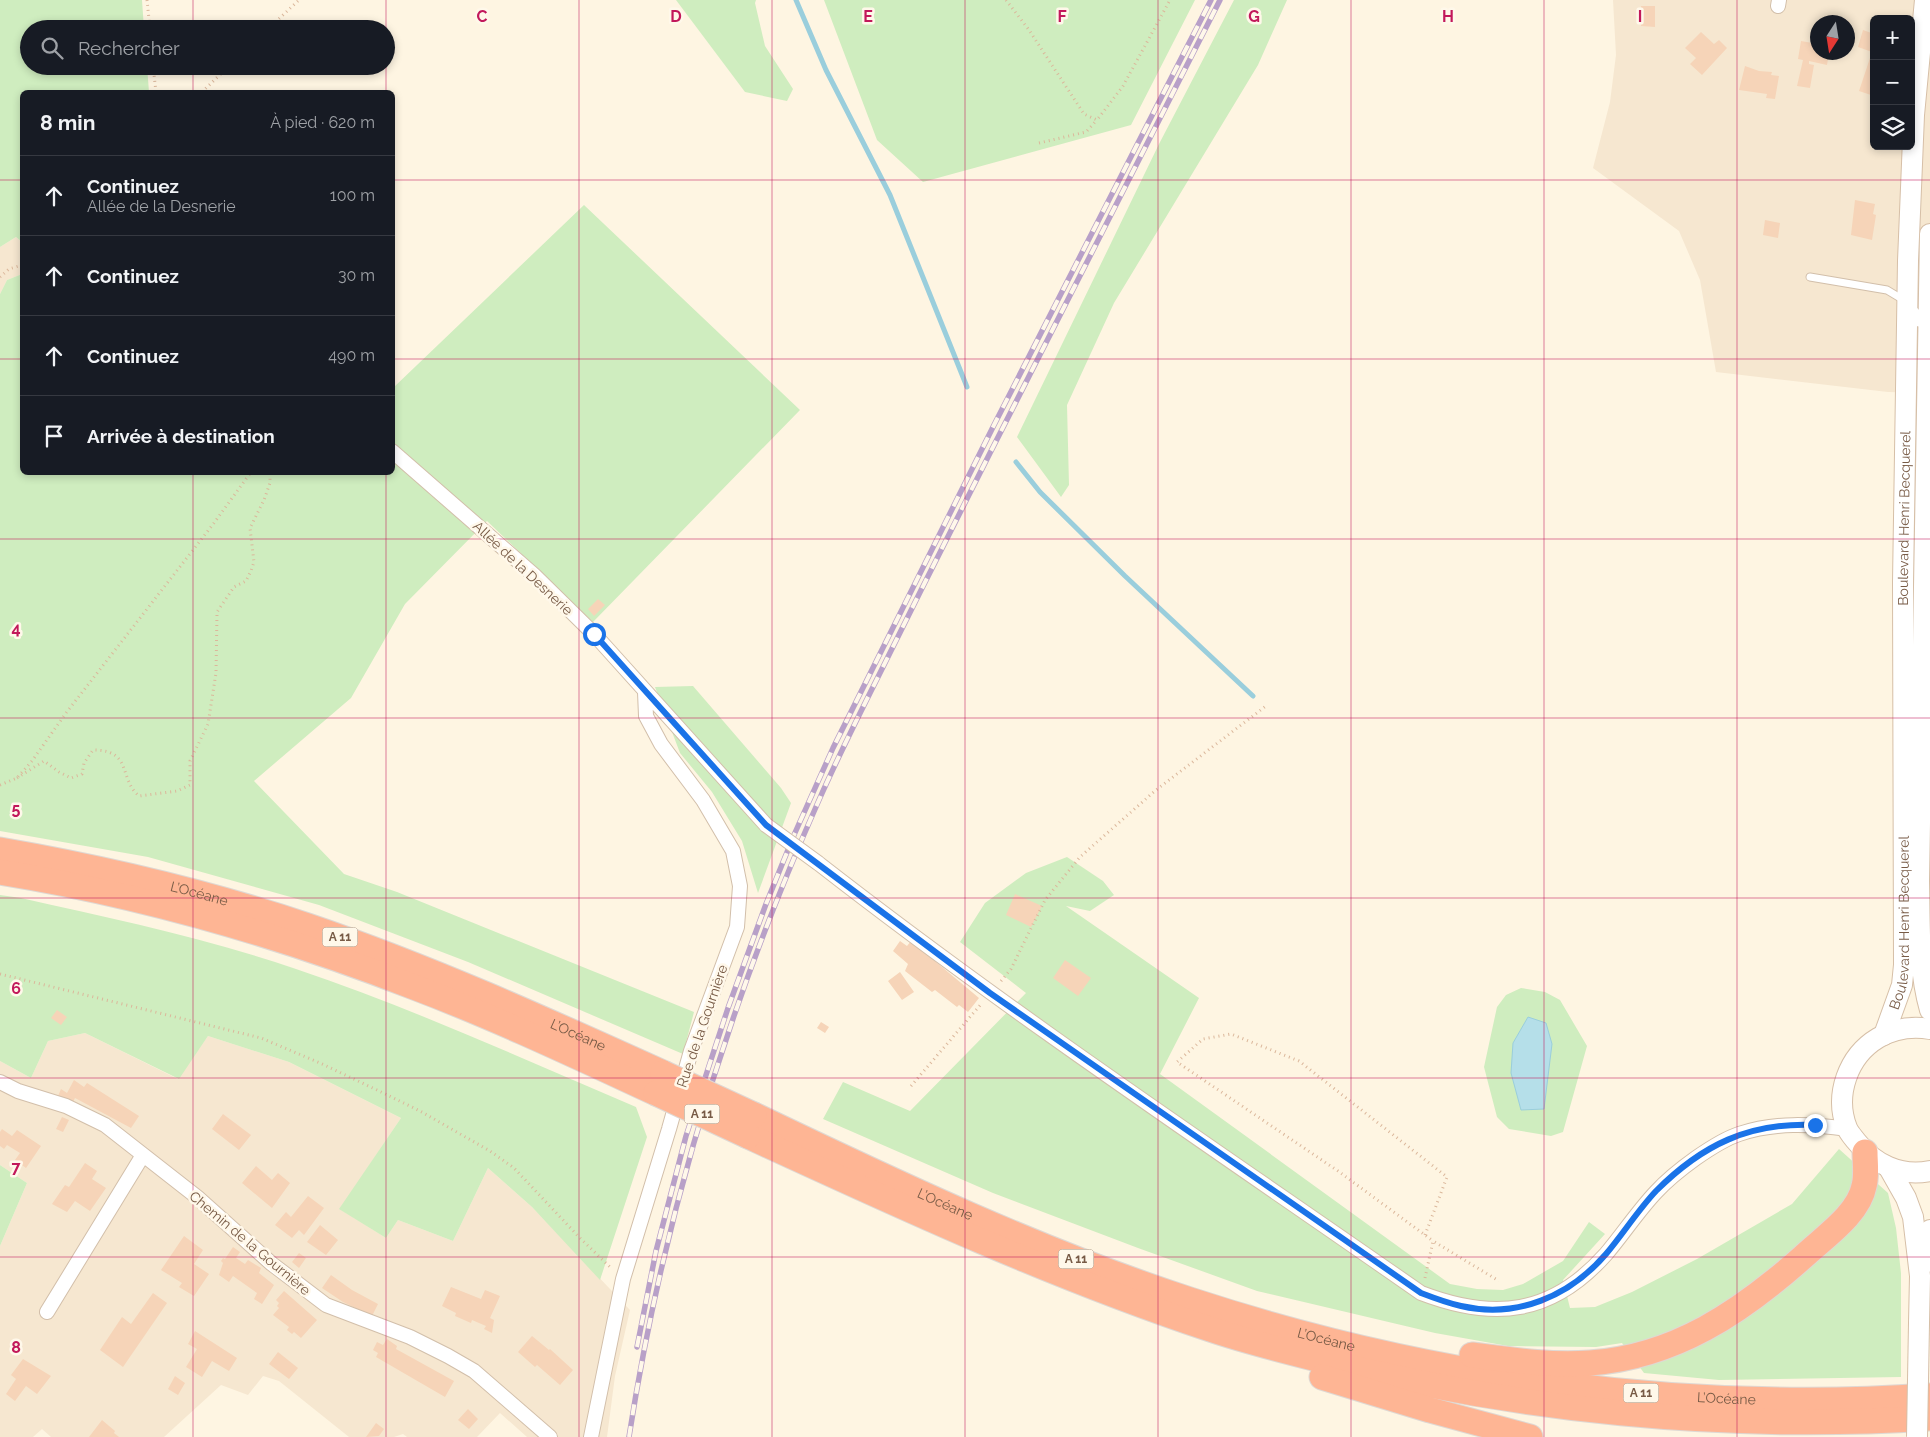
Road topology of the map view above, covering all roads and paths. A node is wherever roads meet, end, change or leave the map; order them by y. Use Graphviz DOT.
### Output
graph roads {
  1 [pos="148,0"];
  2 [pos="299,0"];
  3 [pos="1006,0"];
  4 [pos="1170,0"];
  5 [pos="1925,0"];
  6 [pos="149,20"];
  7 [pos="278,20"];
  8 [pos="154,75"];
  9 [pos="220,75"];
  10 [pos="156,90"];
  11 [pos="204,90"];
  12 [pos="1097,120"];
  13 [pos="1040,143"];
  14 [pos="1930,234"];
  15 [pos="20,266"];
  16 [pos="0,277"];
  17 [pos="1810,277"];
  18 [pos="1907,302"];
  19 [pos="1919,334"];
  20 [pos="1919,390"];
  21 [pos="1926,420"];
  22 [pos="395,454"];
  23 [pos="249,475"];
  24 [pos="270,475"];
  25 [pos="1903,582"];
  26 [pos="1927,582"];
  27 [pos="645,692"];
  28 [pos="1266,706"];
  29 [pos="17,778"];
  30 [pos="0,785"];
  31 [pos="0,850"];
  32 [pos="0,872"];
  33 [pos="0,974"];
  34 [pos="990,993"];
  35 [pos="1930,1010"];
  36 [pos="1930,1029"];
  37 [pos="1884,1035"];
  38 [pos="0,1082"];
  39 [pos="659,1083"];
  40 [pos="910,1086"];
  41 [pos="751,1125"];
  42 [pos="1848,1130"];
  43 [pos="1865,1152"];
  44 [pos="143,1154"];
  45 [pos="1889,1168"];
  46 [pos="1930,1171"];
  47 [pos="1930,1230"];
  48 [pos="1425,1235"];
  49 [pos="1433,1241"];
  50 [pos="1920,1276"];
  51 [pos="623,1279"];
  52 [pos="1500,1281"];
  53 [pos="1421,1293"];
  54 [pos="47,1312"];
  55 [pos="1211,1330"];
  56 [pos="1356,1348"];
  57 [pos="1930,1396"];
  58 [pos="1930,1418"];
  59 [pos="550,1437"];
  60 [pos="590,1437"];
  61 [pos="1530,1437"];
  62 [pos="1918,1437"];
  1 -- 6 [label="path"];
  2 -- 7 [label="path"];
  3 -- 12 [label="path"];
  4 -- 12 [label="path"];
  5 -- 18 [label="main road, Boulevard Henri Becquerel"];
  8 -- 10 [label="path"];
  9 -- 11 [label="path"];
  12 -- 13 [label="path"];
  14 -- 21 [label="main road, Boulevard Henri Becquerel"];
  15 -- 16 [label="path"];
  17 -- 18 [label="lane"];
  18 -- 19 [label="lane"];
  18 -- 25 [label="main road, Boulevard Henri Becquerel"];
  20 -- 21 [label="lane"];
  21 -- 26 [label="main road, Boulevard Henri Becquerel"];
  22 -- 27 [label="street, Allée de la Desnerie"];
  23 -- 29 [label="path"];
  24 -- 29 [label="path"];
  25 -- 26 [label="street"];
  25 -- 37 [label="main road, Boulevard Henri Becquerel"];
  26 -- 35 [label="main road, Boulevard Henri Becquerel"];
  27 -- 34 [label="street, Allée de la Desnerie, bridge"];
  27 -- 51 [label="street, Rue de la Gournière"];
  28 -- 34 [label="path"];
  29 -- 30 [label="path"];
  31 -- 39 [label="highway, L’Océane / A 11"];
  32 -- 39 [label="highway, L’Océane / A 11"];
  33 -- 51 [label="path"];
  34 -- 40 [label="path"];
  34 -- 53 [label="street, Allée de la Desnerie"];
  36 -- 37 [label="main road"];
  37 -- 42 [label="main road"];
  38 -- 44 [label="street, Chemin de la Gournière"];
  39 -- 41 [label="highway, L’Océane / A 11, bridge"];
  41 -- 55 [label="highway, L’Océane / A 11"];
  41 -- 56 [label="highway, L’Océane / A 11"];
  42 -- 43 [label="main road"];
  42 -- 53 [label="street, Allée de la Desnerie"];
  43 -- 45 [label="main road"];
  43 -- 56 [label="highway"];
  44 -- 54 [label="street"];
  44 -- 59 [label="street, Chemin de la Gournière"];
  45 -- 46 [label="main road"];
  45 -- 50 [label="main road"];
  47 -- 50 [label="main road"];
  48 -- 48 [label="path"];
  48 -- 49 [label="path"];
  49 -- 52 [label="path"];
  49 -- 53 [label="path"];
  50 -- 62 [label="main road, bridge"];
  51 -- 60 [label="street, Rue de la Gournière"];
  55 -- 58 [label="highway, L’Océane / A 11"];
  55 -- 61 [label="highway"];
  56 -- 57 [label="highway, L’Océane / A 11"];
}
